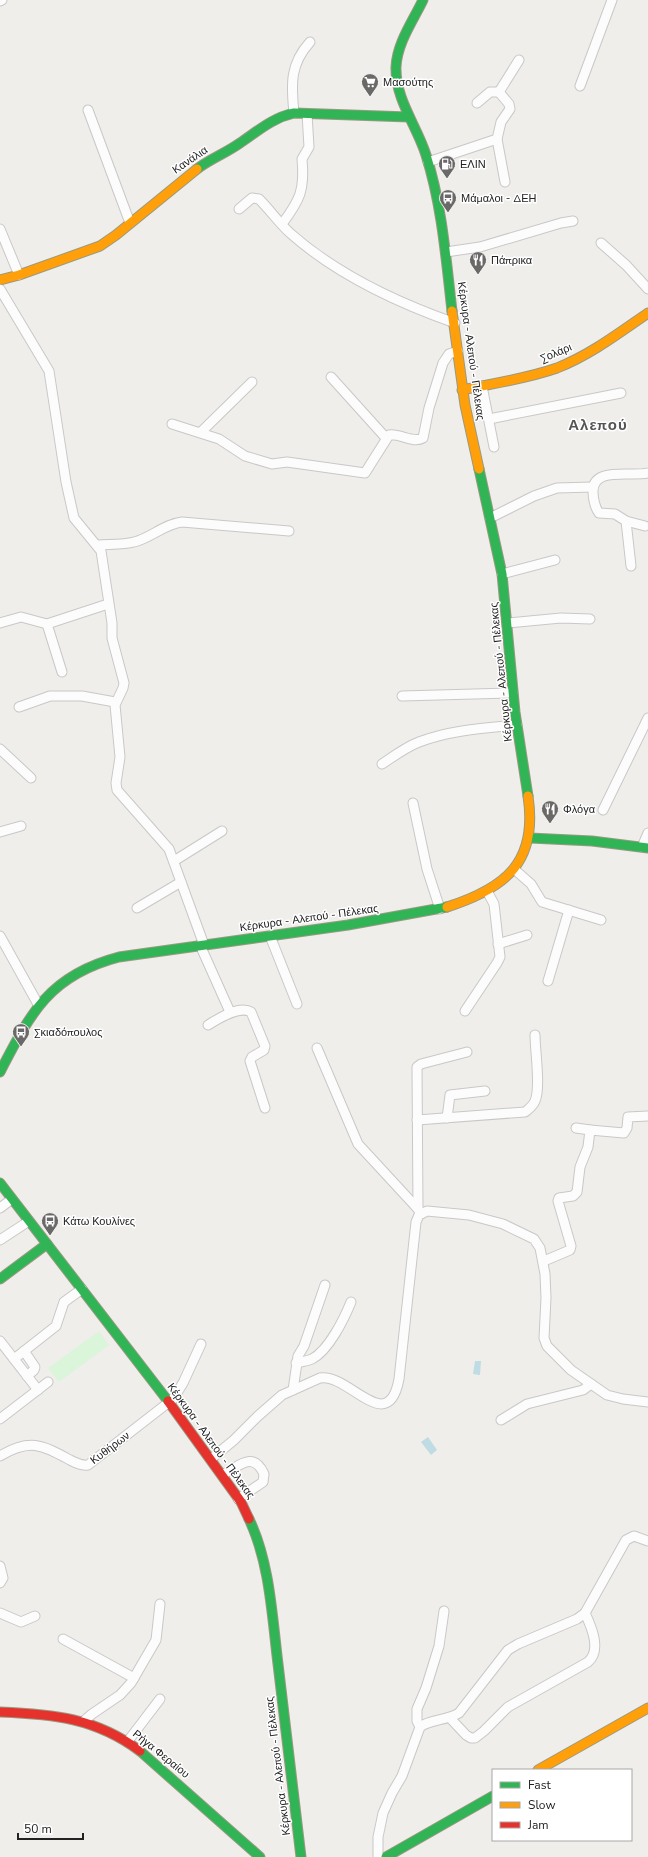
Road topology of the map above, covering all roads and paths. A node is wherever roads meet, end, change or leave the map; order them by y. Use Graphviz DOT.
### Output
graph roads {
  1 [pos="423,0"];
  2 [pos="612,0"];
  3 [pos="310,42"];
  4 [pos="519,60"];
  5 [pos="580,86"];
  6 [pos="499,92"];
  7 [pos="477,103"];
  8 [pos="88,110"];
  9 [pos="294,113"];
  10 [pos="307,114"];
  11 [pos="409,117"];
  12 [pos="497,139"];
  13 [pos="428,162"];
  14 [pos="504,182"];
  15 [pos="239,209"];
  16 [pos="574,221"];
  17 [pos="130,223"];
  18 [pos="282,224"];
  19 [pos="0,229"];
  20 [pos="601,243"];
  21 [pos="446,252"];
  22 [pos="19,275"];
  23 [pos="0,280"];
  24 [pos="0,289"];
  25 [pos="648,289"];
  26 [pos="648,313"];
  27 [pos="455,323"];
  28 [pos="458,352"];
  29 [pos="331,377"];
  30 [pos="252,382"];
  31 [pos="482,386"];
  32 [pos="462,390"];
  33 [pos="621,393"];
  34 [pos="489,419"];
  35 [pos="172,424"];
  36 [pos="201,432"];
  37 [pos="386,438"];
  38 [pos="494,447"];
  39 [pos="648,473"];
  40 [pos="593,487"];
  41 [pos="490,518"];
  42 [pos="626,521"];
  43 [pos="645,526"];
  44 [pos="289,531"];
  45 [pos="97,545"];
  46 [pos="555,560"];
  47 [pos="632,566"];
  48 [pos="502,574"];
  49 [pos="108,604"];
  50 [pos="590,619"];
  51 [pos="0,623"];
  52 [pos="507,623"];
  53 [pos="47,624"];
  54 [pos="62,672"];
  55 [pos="513,693"];
  56 [pos="402,696"];
  57 [pos="115,702"];
  58 [pos="19,707"];
  59 [pos="648,718"];
  60 [pos="517,725"];
  61 [pos="0,749"];
  62 [pos="382,764"];
  63 [pos="32,778"];
  64 [pos="413,803"];
  65 [pos="604,810"];
  66 [pos="21,826"];
  67 [pos="222,831"];
  68 [pos="0,832"];
  69 [pos="648,833"];
  70 [pos="530,838"];
  71 [pos="645,847"];
  72 [pos="174,861"];
  73 [pos="514,869"];
  74 [pos="182,882"];
  75 [pos="487,891"];
  76 [pos="137,908"];
  77 [pos="440,909"];
  78 [pos="569,910"];
  79 [pos="601,920"];
  80 [pos="527,935"];
  81 [pos="0,936"];
  82 [pos="270,936"];
  83 [pos="498,944"];
  84 [pos="202,945"];
  85 [pos="548,980"];
  86 [pos="297,1004"];
  87 [pos="39,1006"];
  88 [pos="465,1011"];
  89 [pos="230,1012"];
  90 [pos="208,1025"];
  91 [pos="535,1035"];
  92 [pos="317,1048"];
  93 [pos="467,1052"];
  94 [pos="0,1072"];
  95 [pos="485,1091"];
  96 [pos="264,1108"];
  97 [pos="648,1116"];
  98 [pos="448,1118"];
  99 [pos="418,1120"];
  100 [pos="576,1128"];
  101 [pos="590,1130"];
  102 [pos="0,1183"];
  103 [pos="12,1199"];
  104 [pos="0,1208"];
  105 [pos="419,1211"];
  106 [pos="29,1221"];
  107 [pos="0,1240"];
  108 [pos="47,1244"];
  109 [pos="544,1261"];
  110 [pos="0,1279"];
  111 [pos="325,1285"];
  112 [pos="82,1289"];
  113 [pos="351,1302"];
  114 [pos="0,1341"];
  115 [pos="202,1344"];
  116 [pos="24,1351"];
  117 [pos="14,1359"];
  118 [pos="296,1364"];
  119 [pos="27,1376"];
  120 [pos="48,1382"];
  121 [pos="591,1384"];
  122 [pos="38,1390"];
  123 [pos="293,1390"];
  124 [pos="648,1402"];
  125 [pos="169,1403"];
  126 [pos="0,1419"];
  127 [pos="501,1420"];
  128 [pos="0,1456"];
  129 [pos="211,1459"];
  130 [pos="222,1475"];
  131 [pos="238,1499"];
  132 [pos="648,1541"];
  133 [pos="0,1566"];
  134 [pos="0,1583"];
  135 [pos="160,1604"];
  136 [pos="444,1611"];
  137 [pos="0,1613"];
  138 [pos="585,1613"];
  139 [pos="35,1616"];
  140 [pos="63,1639"];
  141 [pos="134,1678"];
  142 [pos="160,1699"];
  143 [pos="648,1708"];
  144 [pos="0,1712"];
  145 [pos="450,1718"];
  146 [pos="84,1722"];
  147 [pos="420,1727"];
  148 [pos="128,1741"];
  149 [pos="540,1769"];
  150 [pos="492,1797"];
  151 [pos="260,1857"];
  152 [pos="301,1857"];
  153 [pos="378,1857"];
  154 [pos="386,1857"];
  1 -- 11 [label="main road, Κέρκυρα - Αλεπού - Πέλεκας"];
  2 -- 5 [label="street"];
  3 -- 9 [label="street"];
  4 -- 6 [label="street"];
  6 -- 7 [label="street"];
  6 -- 12 [label="street"];
  8 -- 17 [label="street"];
  9 -- 10 [label="main road, Κανάλια"];
  9 -- 17 [label="main road, Κανάλια"];
  10 -- 11 [label="main road, Κανάλια"];
  10 -- 18 [label="street"];
  11 -- 13 [label="main road, Κέρκυρα - Αλεπού - Πέλεκας"];
  12 -- 13 [label="street"];
  12 -- 14 [label="street"];
  13 -- 21 [label="main road, Κέρκυρα - Αλεπού - Πέλεκας"];
  15 -- 18 [label="street"];
  16 -- 21 [label="street"];
  17 -- 22 [label="main road, Κανάλια"];
  18 -- 27 [label="street"];
  19 -- 22 [label="street"];
  20 -- 25 [label="street"];
  21 -- 27 [label="main road, Κέρκυρα - Αλεπού - Πέλεκας"];
  22 -- 23 [label="main road, Κανάλια"];
  24 -- 45 [label="street"];
  26 -- 31 [label="main road, Σολάρι"];
  27 -- 28 [label="main road, Κέρκυρα - Αλεπού - Πέλεκας"];
  28 -- 32 [label="main road, Κέρκυρα - Αλεπού - Πέλεκας"];
  28 -- 37 [label="street"];
  29 -- 37 [label="street"];
  30 -- 36 [label="street"];
  31 -- 32 [label="main road, Σολάρι"];
  31 -- 34 [label="street"];
  32 -- 41 [label="main road, Κέρκυρα - Αλεπού - Πέλεκας"];
  33 -- 34 [label="street"];
  34 -- 38 [label="street"];
  35 -- 36 [label="street"];
  36 -- 37 [label="street"];
  39 -- 40 [label="street"];
  40 -- 41 [label="street"];
  40 -- 42 [label="street"];
  41 -- 48 [label="main road, Κέρκυρα - Αλεπού - Πέλεκας"];
  42 -- 43 [label="street"];
  42 -- 47 [label="street"];
  44 -- 45 [label="street"];
  45 -- 49 [label="street"];
  46 -- 48 [label="street"];
  48 -- 52 [label="main road, Κέρκυρα - Αλεπού - Πέλεκας"];
  49 -- 53 [label="street"];
  49 -- 57 [label="street"];
  50 -- 52 [label="street"];
  51 -- 53 [label="street"];
  52 -- 55 [label="main road, Κέρκυρα - Αλεπού - Πέλεκας"];
  53 -- 54 [label="street"];
  55 -- 56 [label="street"];
  55 -- 60 [label="main road, Κέρκυρα - Αλεπού - Πέλεκας"];
  57 -- 58 [label="street"];
  57 -- 72 [label="street"];
  59 -- 65 [label="street"];
  60 -- 62 [label="street"];
  60 -- 70 [label="main road, Κέρκυρα - Αλεπού - Πέλεκας"];
  61 -- 63 [label="street"];
  64 -- 77 [label="street"];
  66 -- 68 [label="street"];
  67 -- 72 [label="street"];
  69 -- 71 [label="street"];
  70 -- 71 [label="main road"];
  70 -- 73 [label="main road, Κέρκυρα - Αλεπού - Πέλεκας"];
  72 -- 74 [label="street"];
  73 -- 75 [label="main road, Κέρκυρα - Αλεπού - Πέλεκας"];
  73 -- 78 [label="street"];
  74 -- 76 [label="street"];
  74 -- 84 [label="street"];
  75 -- 77 [label="main road, Κέρκυρα - Αλεπού - Πέλεκας"];
  75 -- 83 [label="street"];
  77 -- 82 [label="main road, Κέρκυρα - Αλεπού - Πέλεκας"];
  78 -- 79 [label="street"];
  78 -- 85 [label="street"];
  80 -- 83 [label="street"];
  81 -- 87 [label="street"];
  82 -- 84 [label="main road, Κέρκυρα - Αλεπού - Πέλεκας"];
  82 -- 86 [label="street"];
  83 -- 88 [label="street"];
  84 -- 87 [label="main road, Κέρκυρα - Αλεπού - Πέλεκας"];
  84 -- 89 [label="street"];
  87 -- 94 [label="main road, Κέρκυρα - Αλεπού - Πέλεκας"];
  89 -- 90 [label="street"];
  89 -- 96 [label="street"];
  91 -- 98 [label="street"];
  92 -- 105 [label="street"];
  93 -- 99 [label="street"];
  95 -- 98 [label="street"];
  97 -- 101 [label="street"];
  98 -- 99 [label="street"];
  99 -- 105 [label="street"];
  100 -- 101 [label="street"];
  101 -- 109 [label="street"];
  102 -- 103 [label="main road, Κέρκυρα - Αλεπού - Πέλεκας"];
  103 -- 104 [label="street"];
  103 -- 106 [label="main road, Κέρκυρα - Αλεπού - Πέλεκας"];
  105 -- 109 [label="street"];
  105 -- 123 [label="street"];
  106 -- 107 [label="street"];
  106 -- 108 [label="main road, Κέρκυρα - Αλεπού - Πέλεκας"];
  108 -- 110 [label="main road"];
  108 -- 112 [label="main road, Κέρκυρα - Αλεπού - Πέλεκας"];
  109 -- 121 [label="street"];
  111 -- 118 [label="street"];
  112 -- 116 [label="street"];
  112 -- 125 [label="main road, Κέρκυρα - Αλεπού - Πέλεκας"];
  113 -- 118 [label="street"];
  114 -- 117 [label="street"];
  115 -- 125 [label="street"];
  116 -- 117 [label="street"];
  116 -- 119 [label="street"];
  117 -- 119 [label="street"];
  118 -- 123 [label="street"];
  119 -- 122 [label="street"];
  120 -- 122 [label="street"];
  121 -- 124 [label="street"];
  121 -- 127 [label="street"];
  122 -- 126 [label="street"];
  123 -- 129 [label="street"];
  125 -- 128 [label="street, Κυθήρων"];
  125 -- 129 [label="main road, Κέρκυρα - Αλεπού - Πέλεκας"];
  129 -- 130 [label="main road, Κέρκυρα - Αλεπού - Πέλεκας"];
  130 -- 131 [label="main road, Κέρκυρα - Αλεπού - Πέλεκας"];
  130 -- 131 [label="street"];
  131 -- 152 [label="main road, Κέρκυρα - Αλεπού - Πέλεκας"];
  132 -- 138 [label="street"];
  133 -- 134 [label="street"];
  135 -- 141 [label="street"];
  136 -- 147 [label="street"];
  137 -- 139 [label="street"];
  138 -- 145 [label="street"];
  138 -- 145 [label="street"];
  140 -- 141 [label="street"];
  141 -- 146 [label="street"];
  142 -- 148 [label="street"];
  143 -- 149 [label="main road"];
  144 -- 146 [label="main road, Ρήγα Φεραίου"];
  145 -- 147 [label="street"];
  146 -- 148 [label="main road, Ρήγα Φεραίου"];
  147 -- 153 [label="street"];
  148 -- 151 [label="main road, Ρήγα Φεραίου"];
  150 -- 154 [label="main road"];
}
